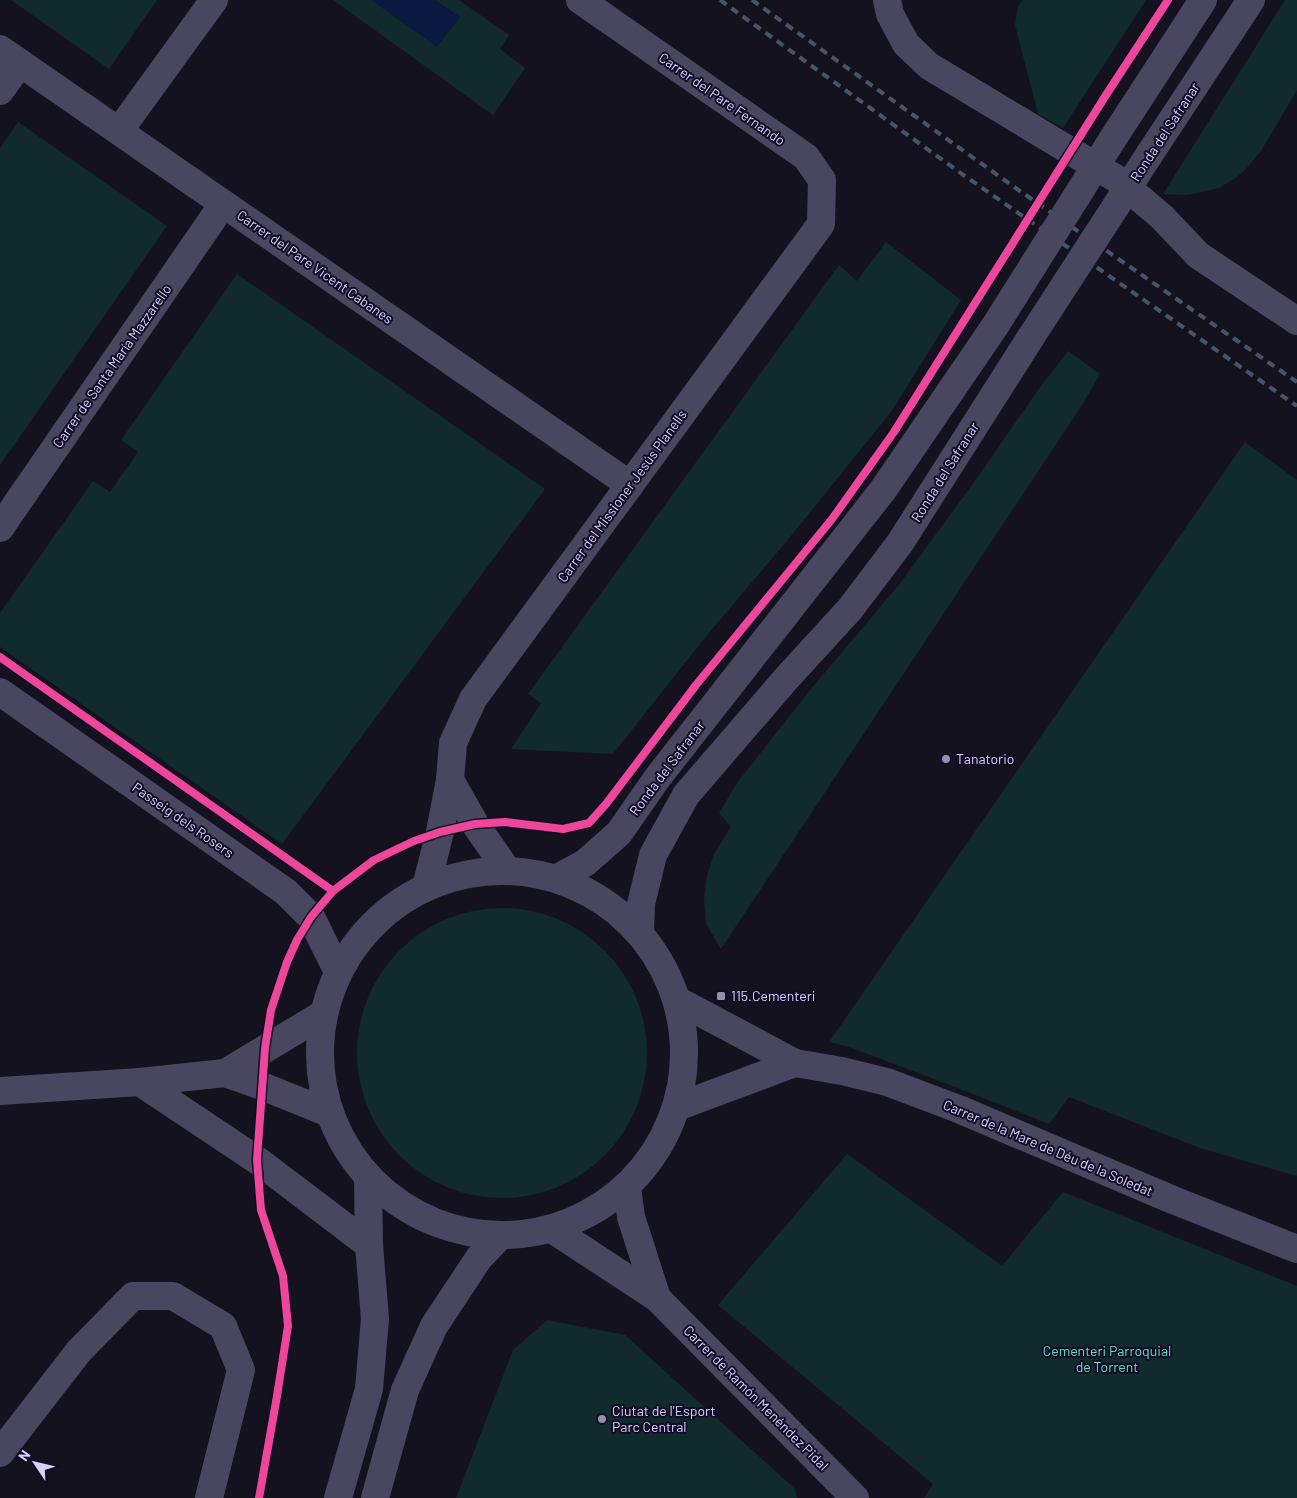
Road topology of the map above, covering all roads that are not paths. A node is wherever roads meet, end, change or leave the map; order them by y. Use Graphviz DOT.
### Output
graph roads {
  1 [pos="214,0"];
  2 [pos="580,0"];
  3 [pos="887,0"];
  4 [pos="1203,0"];
  5 [pos="1251,0"];
  6 [pos="10,56"];
  7 [pos="0,91"];
  8 [pos="119,132"];
  9 [pos="224,204"];
  10 [pos="821,224"];
  11 [pos="1297,321"];
  12 [pos="630,485"];
  13 [pos="0,528"];
  14 [pos="0,692"];
  15 [pos="450,780"];
  16 [pos="507,870"];
  17 [pos="557,878"];
  18 [pos="426,887"];
  19 [pos="640,932"];
  20 [pos="338,972"];
  21 [pos="677,1000"];
  22 [pos="323,1014"];
  23 [pos="795,1063"];
  24 [pos="225,1073"];
  25 [pos="140,1082"];
  26 [pos="0,1091"];
  27 [pos="677,1107"];
  28 [pos="329,1114"];
  29 [pos="368,1179"];
  30 [pos="627,1187"];
  31 [pos="552,1229"];
  32 [pos="499,1237"];
  33 [pos="369,1245"];
  34 [pos="1297,1249"];
  35 [pos="657,1298"];
  36 [pos="0,1453"];
  37 [pos="209,1498"];
  38 [pos="338,1498"];
  39 [pos="375,1498"];
  40 [pos="855,1498"];
  1 -- 8 [label="street"];
  2 -- 10 [label="street, Carrer del Pare Fernando"];
  3 -- 11 [label="street"];
  4 -- 17 [label="street, Ronda del Safranar, bridge"];
  5 -- 19 [label="street, Ronda del Safranar, bridge"];
  6 -- 7 [label="street"];
  6 -- 8 [label="street, Carrer del Pare Vicent Cabanes"];
  8 -- 9 [label="street, Carrer del Pare Vicent Cabanes"];
  9 -- 12 [label="street, Carrer del Pare Vicent Cabanes"];
  9 -- 13 [label="street, Carrer de Santa María Mazzarello"];
  10 -- 12 [label="street, Carrer del Missioner Jesús Planells"];
  12 -- 15 [label="street, Carrer del Missioner Jesús Planells"];
  14 -- 20 [label="street, Passeig dels Rosers"];
  15 -- 16 [label="street"];
  15 -- 18 [label="street, Carrer del Missioner Jesús Planells"];
  16 -- 17 [label="street"];
  16 -- 18 [label="street"];
  17 -- 19 [label="street"];
  18 -- 20 [label="street"];
  19 -- 21 [label="street"];
  20 -- 22 [label="street"];
  21 -- 23 [label="street, Carrer de la Mare de Déu de la Soledat"];
  21 -- 27 [label="street"];
  22 -- 24 [label="street"];
  22 -- 28 [label="street"];
  23 -- 27 [label="street"];
  23 -- 34 [label="street, Carrer de la Mare de Déu de la Soledat"];
  24 -- 25 [label="street"];
  24 -- 28 [label="street"];
  25 -- 26 [label="street"];
  25 -- 33 [label="street"];
  27 -- 30 [label="street"];
  28 -- 29 [label="street"];
  29 -- 32 [label="street"];
  29 -- 33 [label="street"];
  30 -- 31 [label="street"];
  30 -- 35 [label="street, Carrer de Ramón Menéndez Pidal"];
  31 -- 32 [label="street"];
  31 -- 35 [label="street, Carrer de Ramón Menéndez Pidal"];
  32 -- 39 [label="street"];
  33 -- 38 [label="street"];
  35 -- 40 [label="street, Carrer de Ramón Menéndez Pidal"];
  36 -- 37 [label="street"];
}
